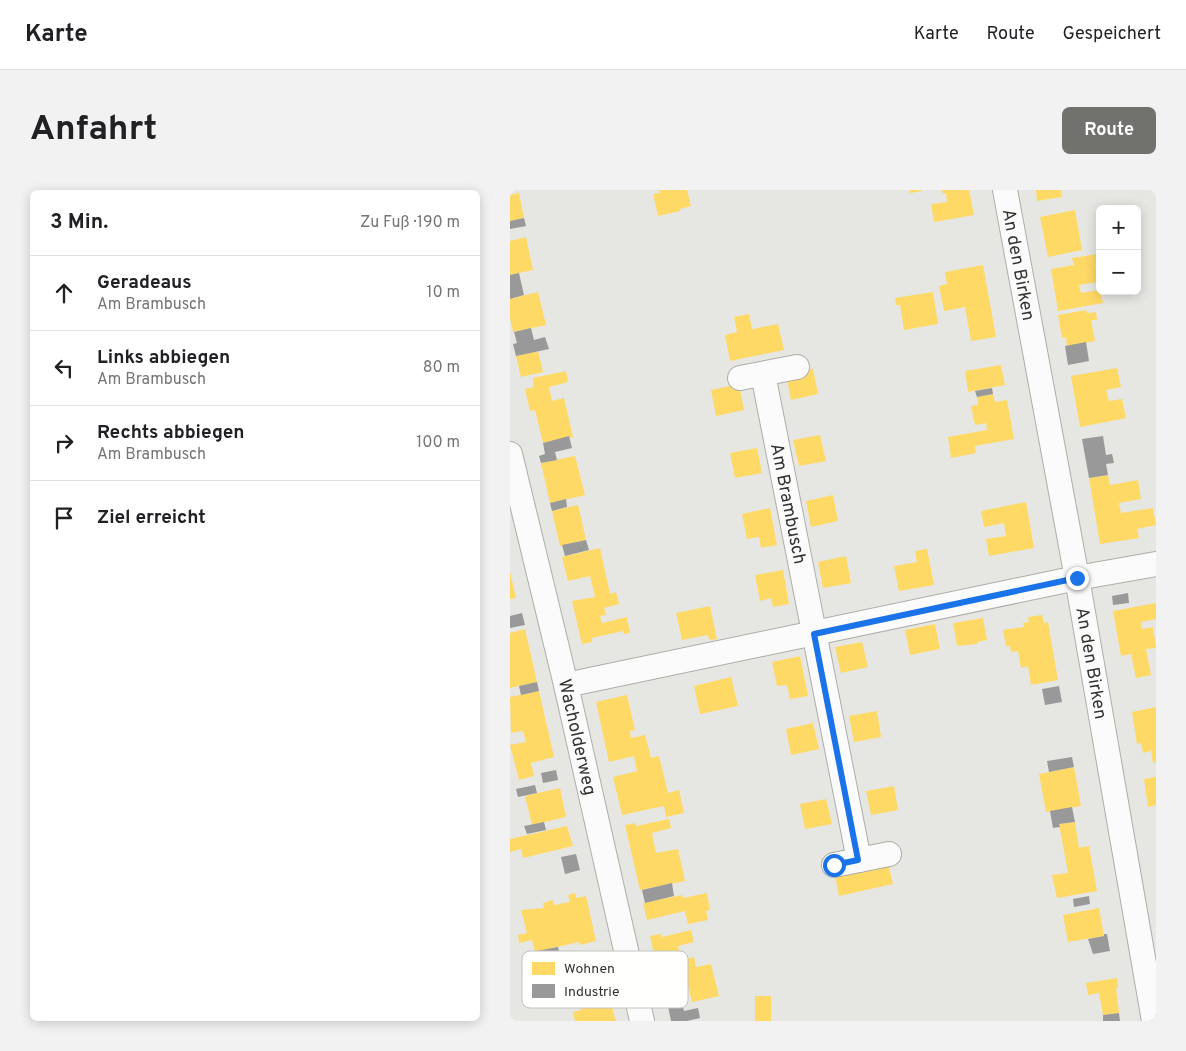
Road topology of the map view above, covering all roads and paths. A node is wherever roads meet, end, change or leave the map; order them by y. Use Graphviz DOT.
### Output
graph roads {
  1 [pos="1005,190"];
  2 [pos="796,367"];
  3 [pos="510,454"];
  4 [pos="1156,564"];
  5 [pos="1077,578"];
  6 [pos="814,634"];
  7 [pos="566,685"];
  8 [pos="889,854"];
  9 [pos="858,860"];
  10 [pos="834,865"];
  11 [pos="626,951"];
  12 [pos="1153,990"];
  13 [pos="639,1008"];
  14 [pos="642,1021"];
  15 [pos="1154,1021"];
  1 -- 5 [label="street, An den Birken"];
  2 -- 6 [label="street, Am Brambusch"];
  3 -- 7 [label="street, Wacholderweg"];
  4 -- 5 [label="street"];
  5 -- 6 [label="street"];
  5 -- 12 [label="street, An den Birken"];
  6 -- 7 [label="street"];
  6 -- 9 [label="street, Am Brambusch"];
  7 -- 11 [label="street, Wacholderweg"];
  8 -- 9 [label="street"];
  9 -- 10 [label="street"];
  12 -- 15 [label="street, An den Birken"];
  13 -- 14 [label="street, Wacholderweg"];
}
